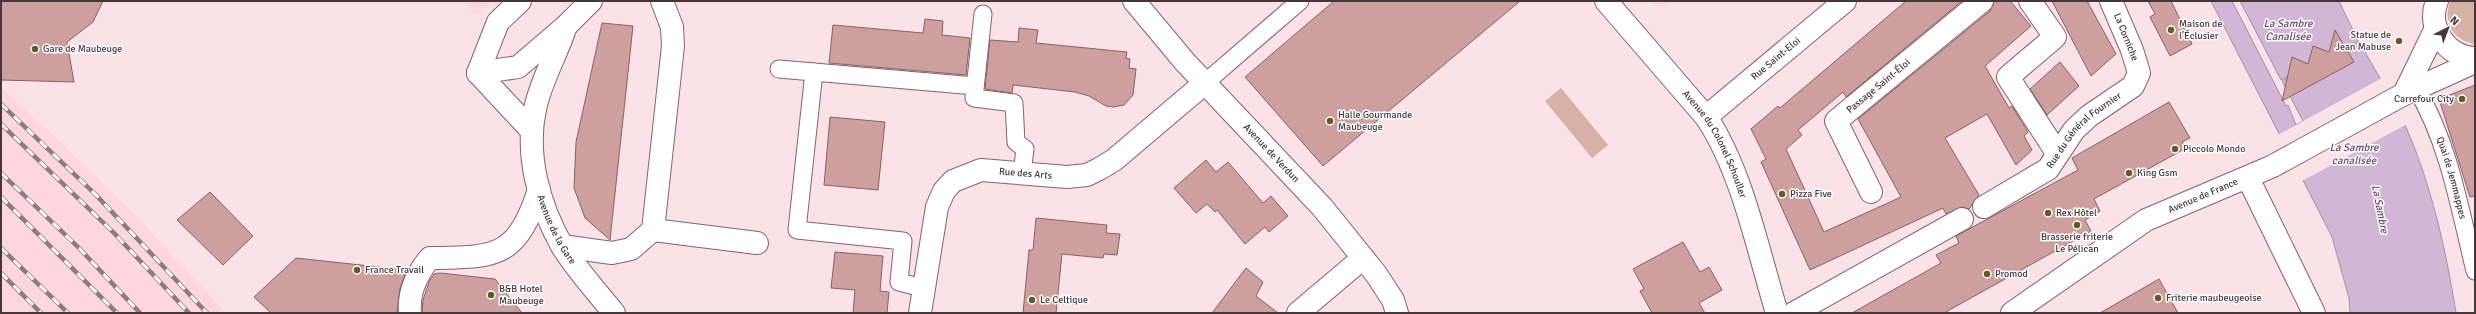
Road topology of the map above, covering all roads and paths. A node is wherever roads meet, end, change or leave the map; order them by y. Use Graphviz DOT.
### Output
graph roads {
  1 [pos="520,1"];
  2 [pos="591,1"];
  3 [pos="662,1"];
  4 [pos="1134,1"];
  5 [pos="1300,1"];
  6 [pos="1606,1"];
  7 [pos="1844,1"];
  8 [pos="1982,1"];
  9 [pos="2030,1"];
  10 [pos="2111,1"];
  11 [pos="2434,3"];
  12 [pos="983,14"];
  13 [pos="2436,28"];
  14 [pos="563,33"];
  15 [pos="2475,58"];
  16 [pos="2475,62"];
  17 [pos="779,69"];
  18 [pos="814,72"];
  19 [pos="478,73"];
  20 [pos="2139,73"];
  21 [pos="1206,82"];
  22 [pos="975,86"];
  23 [pos="2406,93"];
  24 [pos="1706,117"];
  25 [pos="532,131"];
  26 [pos="2057,153"];
  27 [pos="1022,173"];
  28 [pos="2248,178"];
  29 [pos="540,190"];
  30 [pos="1871,192"];
  31 [pos="1984,207"];
  32 [pos="1962,219"];
  33 [pos="653,230"];
  34 [pos="757,243"];
  35 [pos="562,246"];
  36 [pos="1363,258"];
  37 [pos="2475,271"];
  38 [pos="923,288"];
  39 [pos="410,313"];
  40 [pos="614,313"];
  41 [pos="920,313"];
  42 [pos="1298,313"];
  43 [pos="1397,313"];
  44 [pos="1777,313"];
  45 [pos="1794,313"];
  46 [pos="2012,313"];
  47 [pos="2314,313"];
  1 -- 19 [label="street"];
  2 -- 14 [label="street"];
  3 -- 33 [label="street"];
  4 -- 21 [label="street, Avenue de Verdun"];
  5 -- 21 [label="street"];
  6 -- 24 [label="street, Avenue du Colonel Schouller"];
  7 -- 24 [label="street, Rue Saint-Eloi"];
  8 -- 30 [label="street, Passage Saint-Éloi"];
  9 -- 26 [label="street"];
  10 -- 20 [label="street, La Corniche"];
  11 -- 13 [label="street"];
  12 -- 22 [label="street"];
  13 -- 15 [label="street"];
  13 -- 23 [label="street"];
  14 -- 19 [label="street"];
  14 -- 25 [label="street, Avenue de la Gare"];
  16 -- 23 [label="street, Avenue de France"];
  17 -- 18 [label="street"];
  18 -- 22 [label="street"];
  18 -- 38 [label="street"];
  19 -- 25 [label="street"];
  20 -- 26 [label="street, Rue du Général Fournier"];
  21 -- 27 [label="street, Rue des Arts"];
  21 -- 36 [label="street, Avenue de Verdun"];
  22 -- 27 [label="street"];
  23 -- 28 [label="street, Avenue de France"];
  23 -- 37 [label="street, Quai de Jemmappes"];
  24 -- 44 [label="street, Avenue du Colonel Schouller"];
  25 -- 29 [label="street, Avenue de la Gare"];
  26 -- 31 [label="street, Rue du Général Fournier"];
  27 -- 38 [label="street, Rue des Arts"];
  28 -- 46 [label="street, Avenue de France"];
  28 -- 47 [label="street"];
  29 -- 35 [label="street, Avenue de la Gare"];
  29 -- 39 [label="street"];
  32 -- 45 [label="street"];
  33 -- 34 [label="street"];
  33 -- 35 [label="street"];
  35 -- 40 [label="street, Avenue de la Gare"];
  36 -- 42 [label="street"];
  36 -- 43 [label="street, Avenue de Verdun"];
  38 -- 41 [label="street, Rue des Arts"];
}
